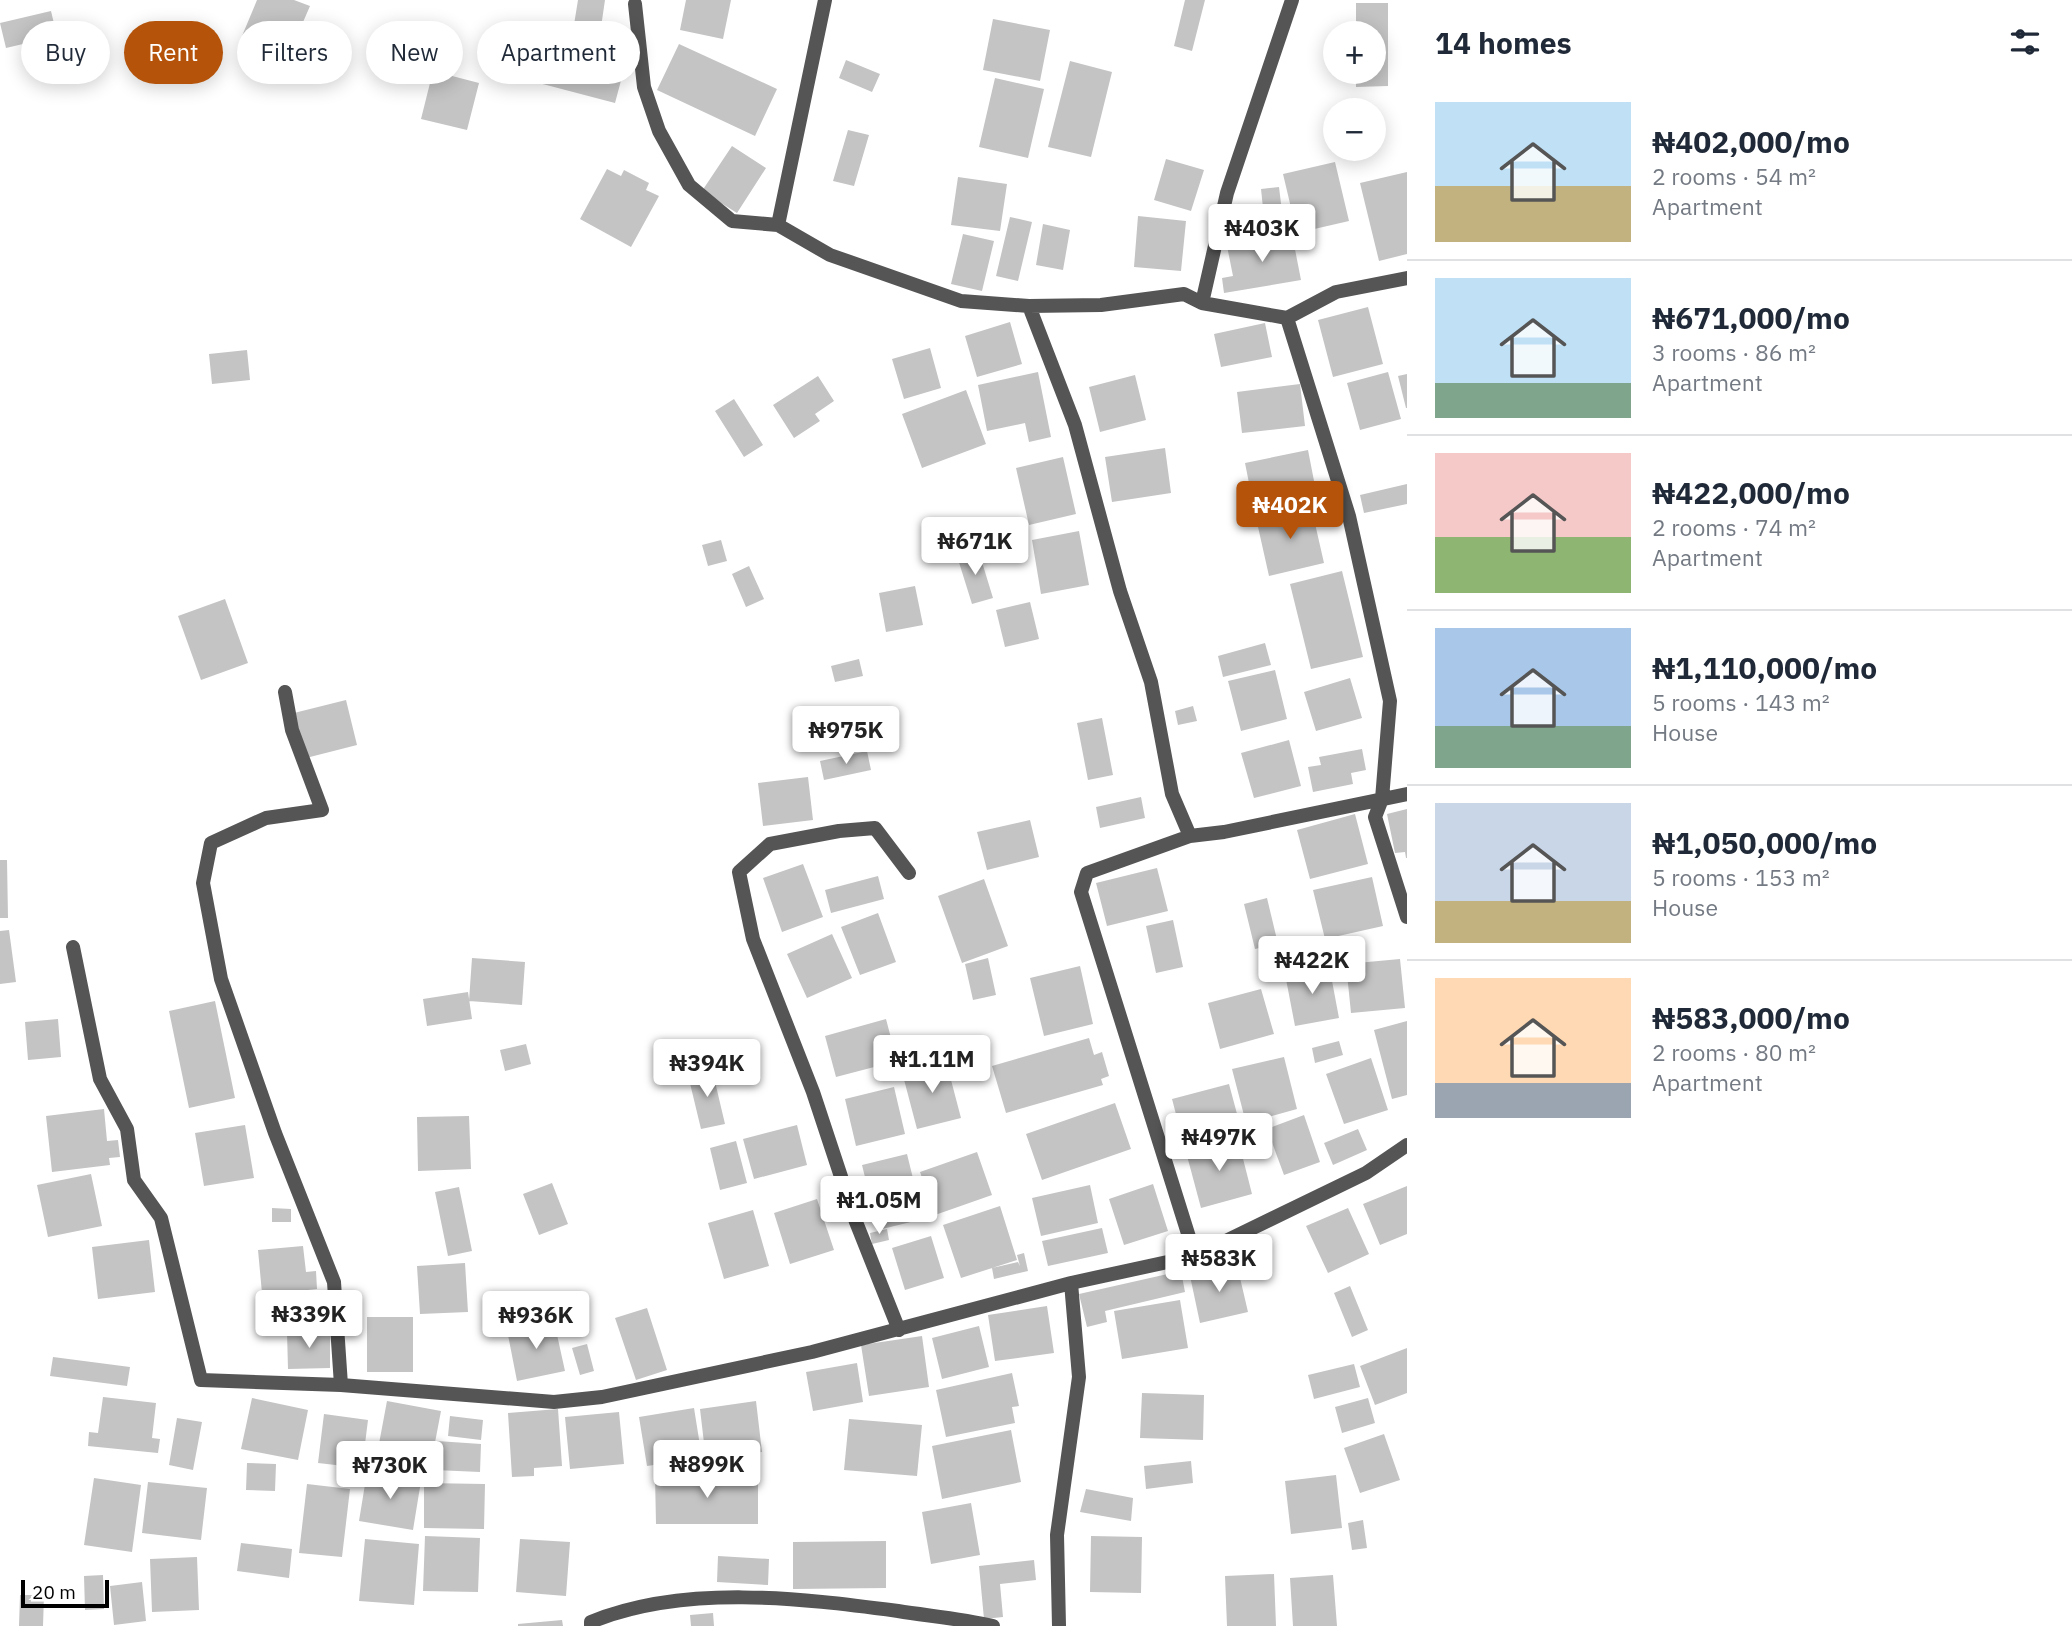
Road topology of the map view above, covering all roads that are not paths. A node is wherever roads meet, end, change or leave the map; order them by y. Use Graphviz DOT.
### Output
graph roads {
  1 [pos="825,0"];
  2 [pos="1292,0"];
  3 [pos="635,4"];
  4 [pos="778,225"];
  5 [pos="1407,278"];
  6 [pos="1202,303"];
  7 [pos="1029,306"];
  8 [pos="1287,318"];
  9 [pos="285,692"];
  10 [pos="1407,794"];
  11 [pos="1382,799"];
  12 [pos="1190,835"];
  13 [pos="909,873"];
  14 [pos="1407,917"];
  15 [pos="73,947"];
  16 [pos="1407,1145"];
  17 [pos="1195,1256"];
  18 [pos="1071,1283"];
  19 [pos="899,1330"];
  20 [pos="341,1385"];
  21 [pos="591,1626"];
  22 [pos="993,1626"];
  23 [pos="1059,1626"];
  1 -- 4 [label="street"];
  2 -- 6 [label="street"];
  3 -- 4 [label="street"];
  4 -- 7 [label="street"];
  5 -- 8 [label="street"];
  6 -- 7 [label="street"];
  6 -- 8 [label="street"];
  7 -- 12 [label="street"];
  8 -- 11 [label="street"];
  9 -- 20 [label="street"];
  10 -- 11 [label="street"];
  11 -- 12 [label="street"];
  11 -- 14 [label="street"];
  12 -- 17 [label="street"];
  13 -- 19 [label="street"];
  15 -- 20 [label="street"];
  16 -- 17 [label="street"];
  17 -- 18 [label="street"];
  18 -- 19 [label="street"];
  18 -- 23 [label="street"];
  19 -- 20 [label="street"];
  21 -- 22 [label="street"];
}
